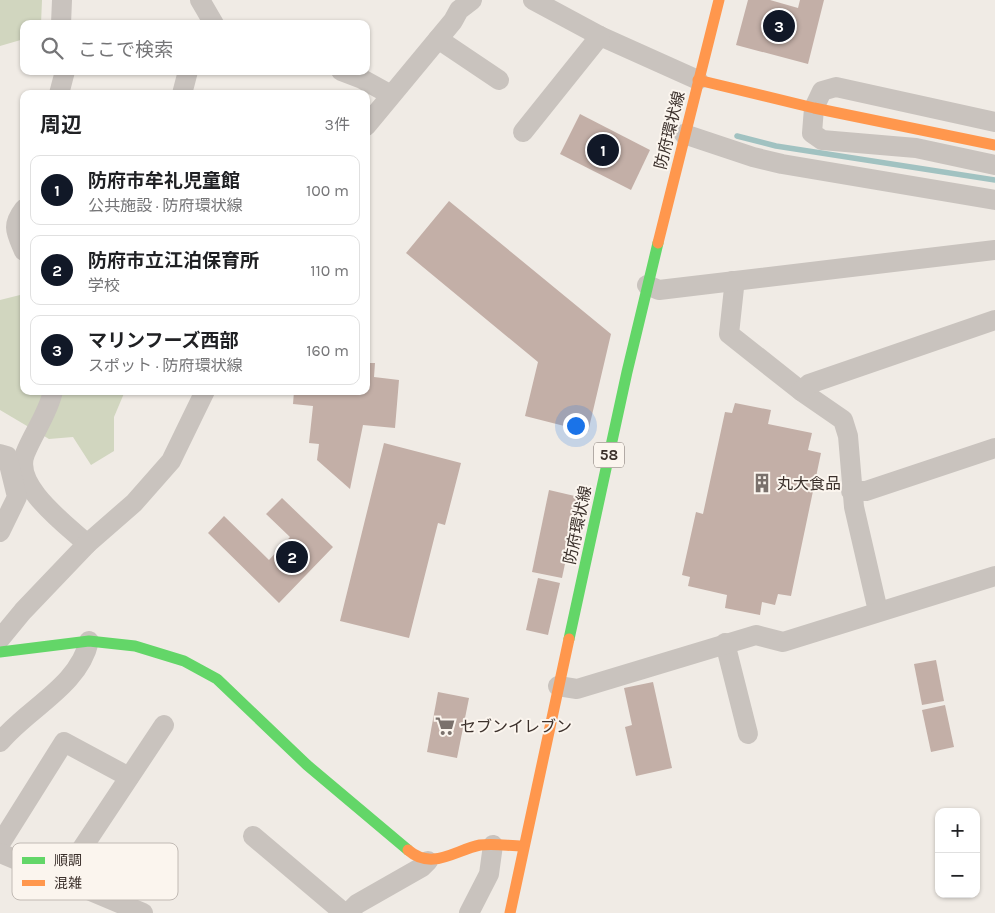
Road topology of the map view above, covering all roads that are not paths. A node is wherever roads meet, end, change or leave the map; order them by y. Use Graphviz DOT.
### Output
graph roads {
  1 [pos="62,0"];
  2 [pos="200,0"];
  3 [pos="533,0"];
  4 [pos="719,0"];
  5 [pos="464,3"];
  6 [pos="61,20"];
  7 [pos="210,20"];
  8 [pos="600,36"];
  9 [pos="438,38"];
  10 [pos="64,75"];
  11 [pos="187,75"];
  12 [pos="352,75"];
  13 [pos="499,80"];
  14 [pos="698,80"];
  15 [pos="60,90"];
  16 [pos="183,90"];
  17 [pos="391,95"];
  18 [pos="814,108"];
  19 [pos="370,121"];
  20 [pos="995,122"];
  21 [pos="523,132"];
  22 [pos="684,134"];
  23 [pos="995,145"];
  24 [pos="995,165"];
  25 [pos="995,200"];
  26 [pos="20,214"];
  27 [pos="20,240"];
  28 [pos="995,250"];
  29 [pos="732,281"];
  30 [pos="648,286"];
  31 [pos="995,320"];
  32 [pos="801,391"];
  33 [pos="51,395"];
  34 [pos="203,395"];
  35 [pos="995,448"];
  36 [pos="0,454"];
  37 [pos="851,491"];
  38 [pos="0,532"];
  39 [pos="87,544"];
  40 [pos="995,576"];
  41 [pos="878,611"];
  42 [pos="0,639"];
  43 [pos="88,641"];
  44 [pos="725,644"];
  45 [pos="0,652"];
  46 [pos="558,686"];
  47 [pos="164,725"];
  48 [pos="748,734"];
  49 [pos="0,742"];
  50 [pos="129,777"];
  51 [pos="253,836"];
  52 [pos="85,843"];
  53 [pos="0,844"];
  54 [pos="493,845"];
  55 [pos="523,846"];
  56 [pos="0,853"];
  57 [pos="12,858"];
  58 [pos="428,861"];
  59 [pos="111,900"];
  60 [pos="143,913"];
  61 [pos="344,913"];
  62 [pos="348,913"];
  63 [pos="469,913"];
  64 [pos="510,913"];
  1 -- 6 [label="street"];
  2 -- 7 [label="street"];
  3 -- 8 [label="street"];
  4 -- 14 [label="main road, 防府環状線 / 58"];
  5 -- 9 [label="street"];
  8 -- 14 [label="street"];
  8 -- 21 [label="street"];
  9 -- 13 [label="street"];
  9 -- 17 [label="street"];
  10 -- 15 [label="street"];
  11 -- 16 [label="street"];
  12 -- 17 [label="street"];
  14 -- 18 [label="main road"];
  14 -- 22 [label="main road, 防府環状線 / 58"];
  17 -- 19 [label="street"];
  18 -- 20 [label="street"];
  18 -- 23 [label="main road"];
  18 -- 24 [label="street"];
  22 -- 25 [label="street"];
  22 -- 30 [label="main road, 防府環状線 / 58"];
  26 -- 27 [label="street"];
  28 -- 29 [label="street"];
  29 -- 30 [label="street"];
  29 -- 32 [label="street"];
  30 -- 46 [label="main road, 防府環状線 / 58"];
  31 -- 32 [label="street"];
  32 -- 37 [label="street"];
  33 -- 39 [label="street"];
  34 -- 39 [label="street"];
  35 -- 37 [label="street"];
  36 -- 38 [label="street"];
  37 -- 41 [label="street"];
  39 -- 42 [label="street"];
  40 -- 41 [label="street"];
  41 -- 44 [label="street"];
  43 -- 45 [label="main road"];
  43 -- 49 [label="street"];
  43 -- 58 [label="main road"];
  44 -- 46 [label="street"];
  44 -- 48 [label="street"];
  46 -- 55 [label="main road, 防府環状線 / 58"];
  47 -- 50 [label="street"];
  50 -- 52 [label="street"];
  50 -- 53 [label="street"];
  51 -- 61 [label="street"];
  54 -- 55 [label="main road"];
  54 -- 58 [label="main road"];
  54 -- 63 [label="street"];
  55 -- 64 [label="main road, 防府環状線 / 58"];
  56 -- 57 [label="street"];
  58 -- 62 [label="street"];
  59 -- 60 [label="street"];
}
